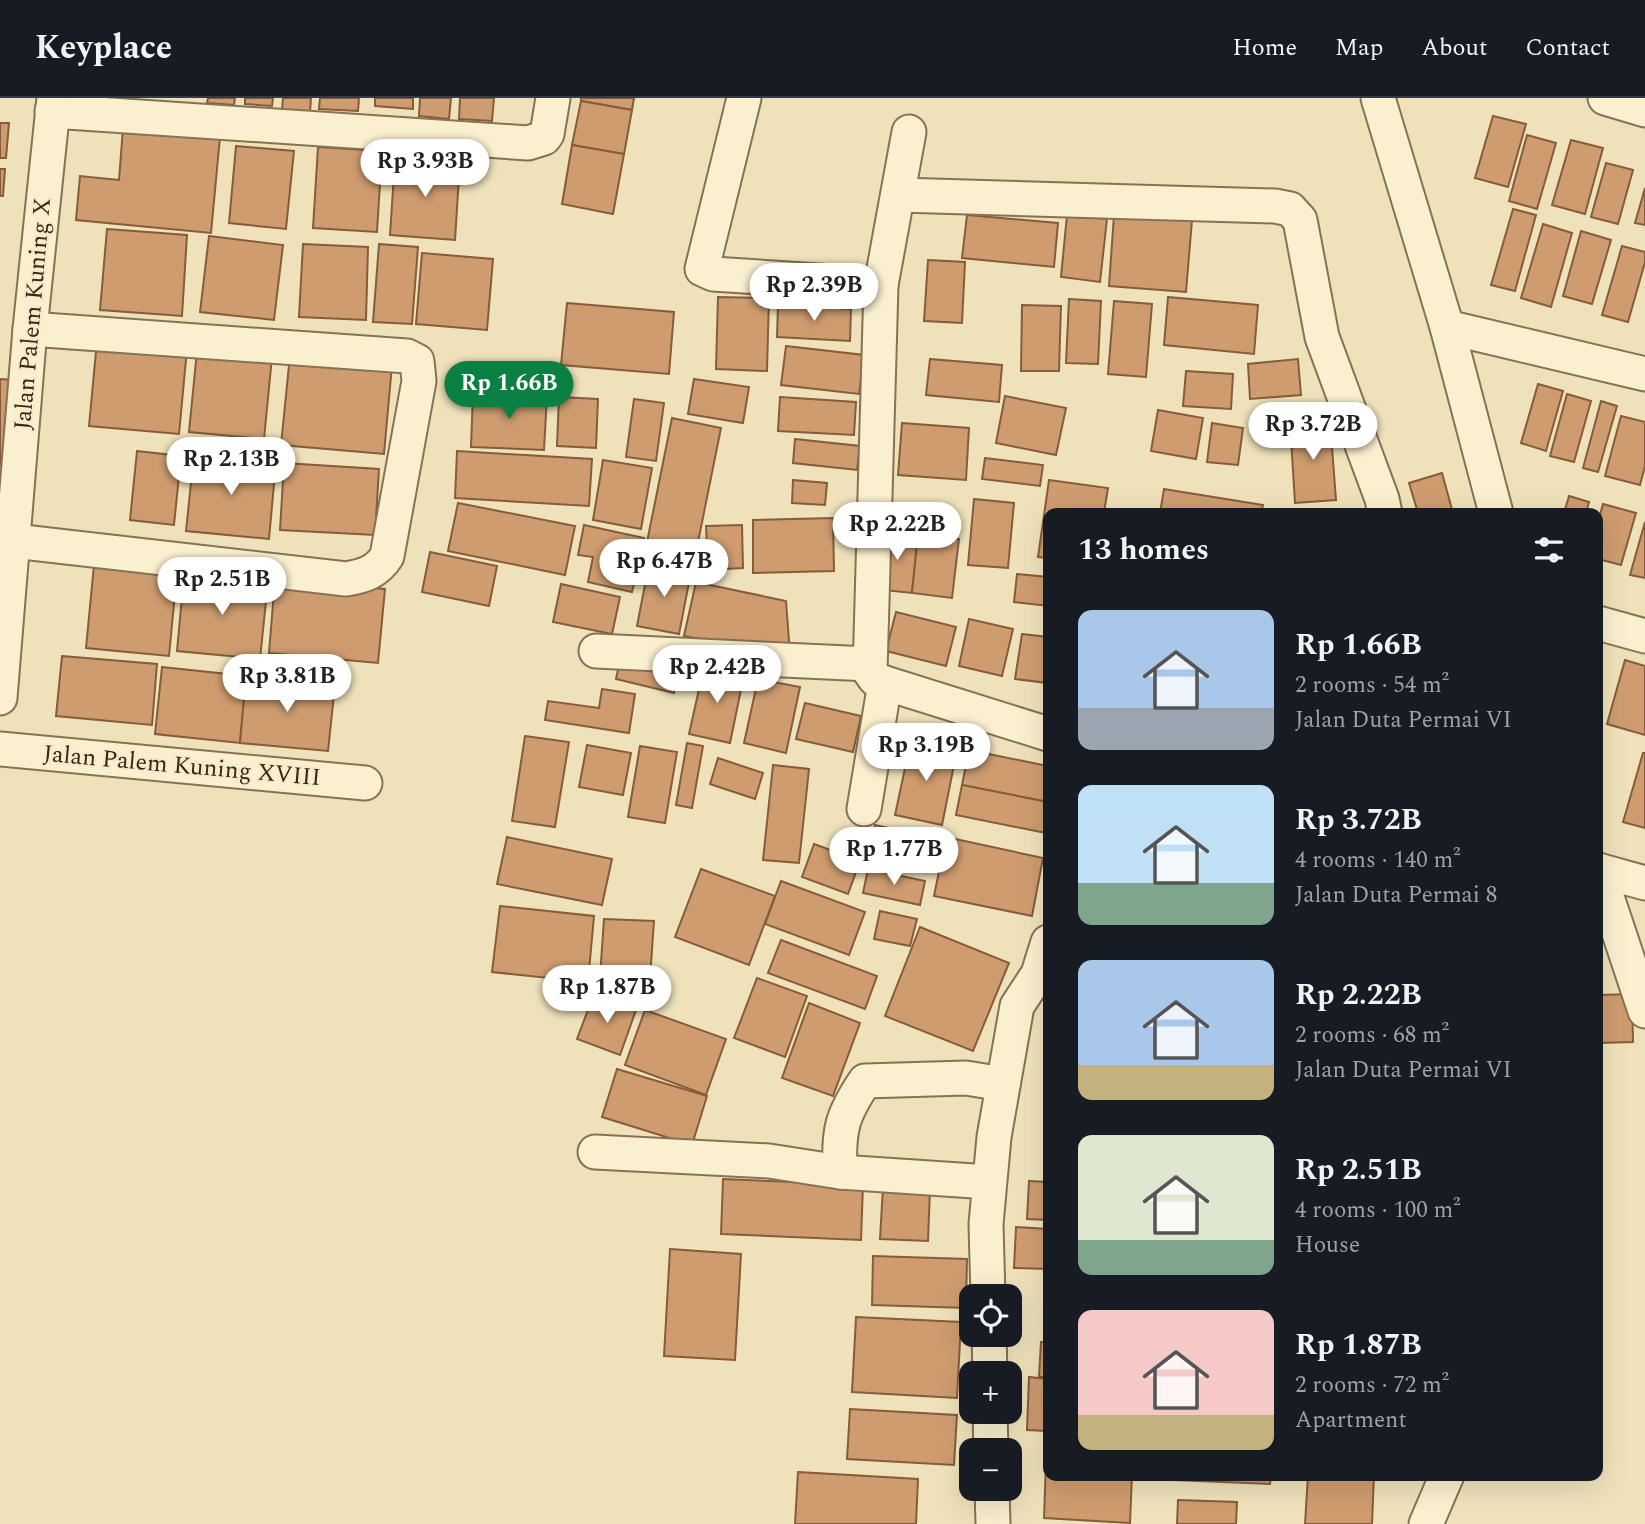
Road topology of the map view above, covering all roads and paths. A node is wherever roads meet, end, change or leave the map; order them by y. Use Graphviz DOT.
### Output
graph roads {
  1 [pos="553,98"];
  2 [pos="744,98"];
  3 [pos="1378,98"];
  4 [pos="1605,98"];
  5 [pos="53,105"];
  6 [pos="1645,110"];
  7 [pos="909,132"];
  8 [pos="899,195"];
  9 [pos="881,285"];
  10 [pos="1447,327"];
  11 [pos="30,329"];
  12 [pos="1645,374"];
  13 [pos="1384,508"];
  14 [pos="1495,508"];
  15 [pos="14,541"];
  16 [pos="1603,624"];
  17 [pos="1645,636"];
  18 [pos="596,651"];
  19 [pos="877,674"];
  20 [pos="0,698"];
  21 [pos="1043,732"];
  22 [pos="0,750"];
  23 [pos="365,783"];
  24 [pos="864,809"];
  25 [pos="1603,871"];
  26 [pos="1645,883"];
  27 [pos="1603,885"];
  28 [pos="1043,976"];
  29 [pos="1645,1011"];
  30 [pos="1003,1084"];
  31 [pos="595,1152"];
  32 [pos="840,1172"];
  33 [pos="989,1182"];
  34 [pos="988,1284"];
  35 [pos="1444,1481"];
  36 [pos="992,1501"];
  37 [pos="993,1524"];
  38 [pos="1426,1524"];
  1 -- 5 [label="street"];
  2 -- 9 [label="street"];
  3 -- 10 [label="street"];
  4 -- 6 [label="street"];
  5 -- 11 [label="street, Jalan Palem Kuning X"];
  7 -- 8 [label="street"];
  8 -- 9 [label="street"];
  8 -- 13 [label="street"];
  9 -- 19 [label="street"];
  10 -- 12 [label="street"];
  10 -- 14 [label="street"];
  11 -- 15 [label="street, Jalan Palem Kuning X"];
  11 -- 15 [label="street"];
  15 -- 20 [label="street, Jalan Palem Kuning X"];
  16 -- 17 [label="street"];
  18 -- 19 [label="street"];
  19 -- 21 [label="street"];
  19 -- 24 [label="street"];
  22 -- 23 [label="street, Jalan Palem Kuning XVIII"];
  25 -- 26 [label="street"];
  27 -- 29 [label="street"];
  28 -- 30 [label="street"];
  30 -- 32 [label="street"];
  30 -- 33 [label="street"];
  31 -- 32 [label="street"];
  32 -- 33 [label="street"];
  33 -- 34 [label="street"];
  35 -- 38 [label="street"];
  36 -- 37 [label="street"];
}
